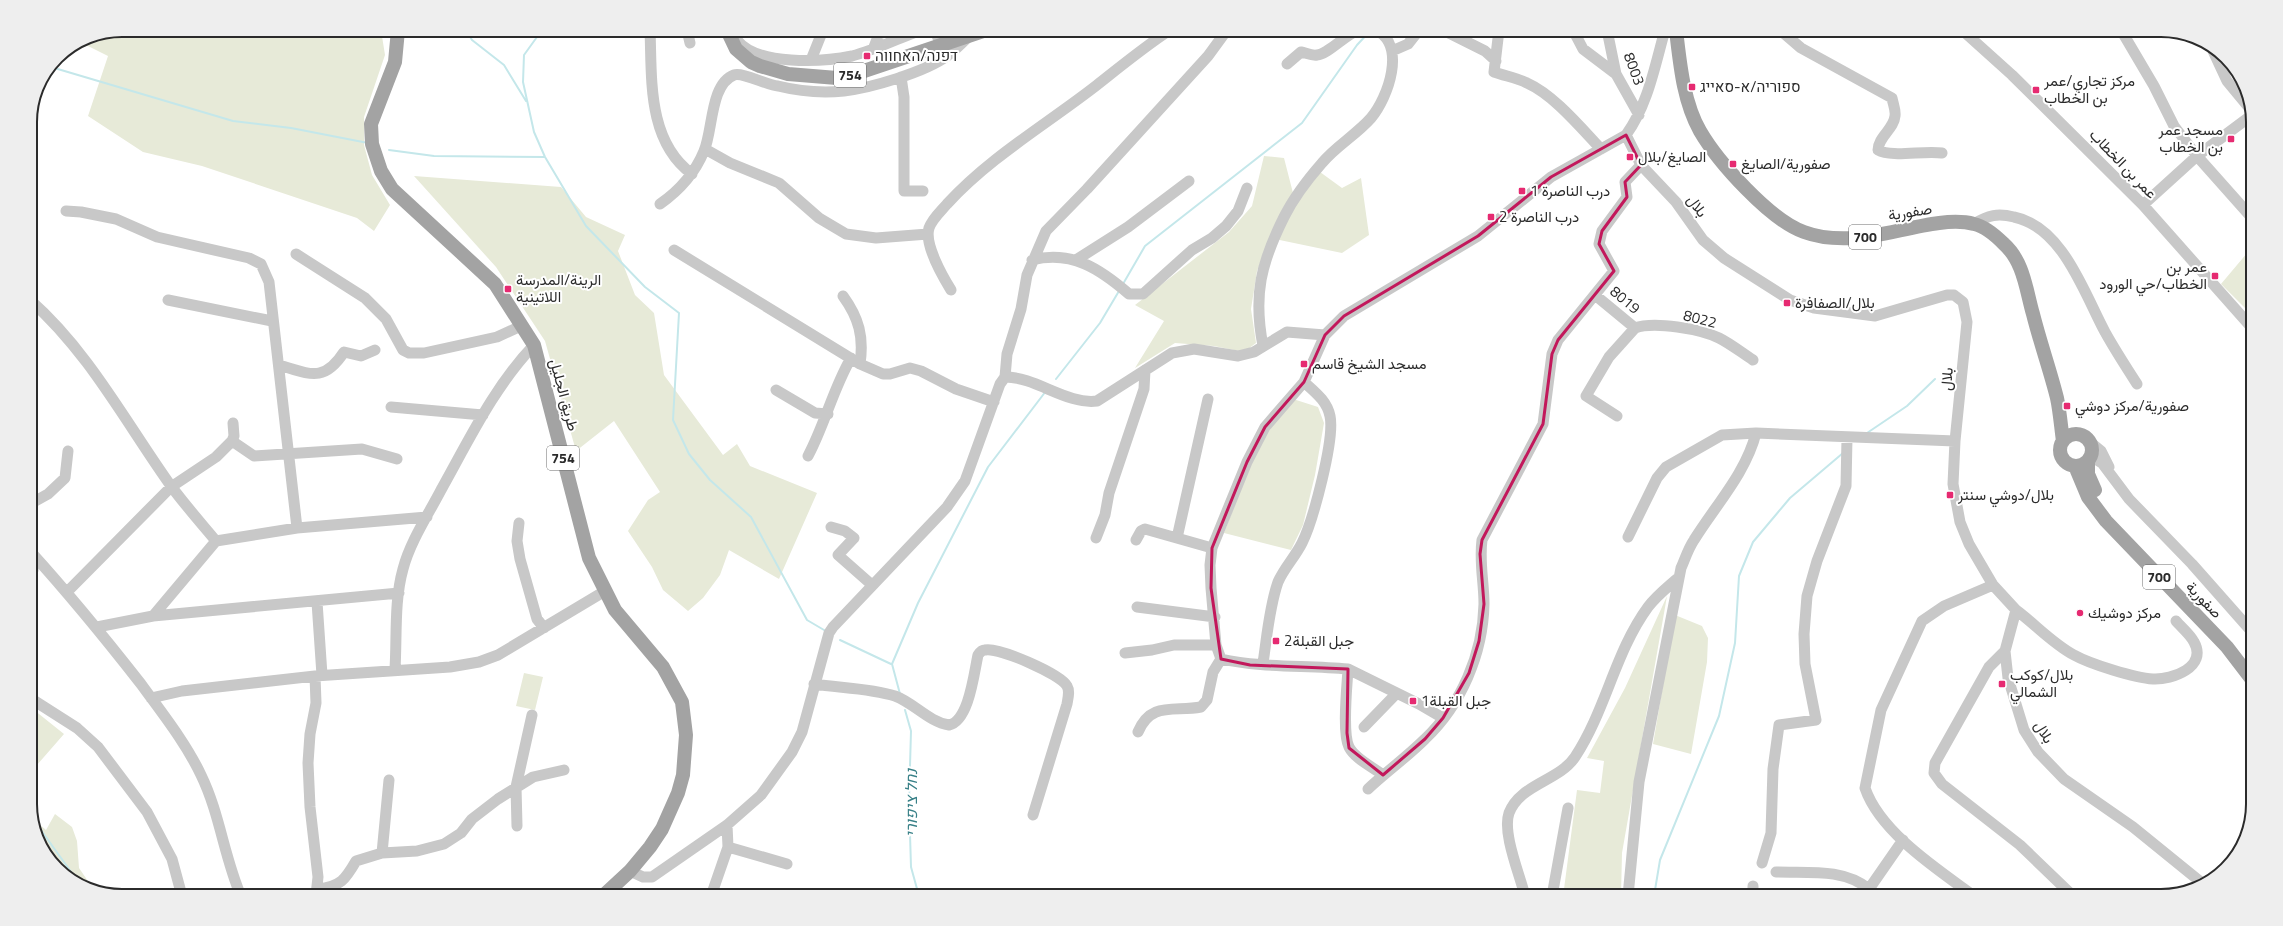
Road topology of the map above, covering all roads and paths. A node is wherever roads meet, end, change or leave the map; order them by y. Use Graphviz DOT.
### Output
graph roads {
  1 [pos="398,37"];
  2 [pos="650,37"];
  3 [pos="689,37"];
  4 [pos="730,37"];
  5 [pos="736,37"];
  6 [pos="820,37"];
  7 [pos="879,37"];
  8 [pos="902,37"];
  9 [pos="938,37"];
  10 [pos="967,37"];
  11 [pos="969,37"];
  12 [pos="1160,37"];
  13 [pos="1222,37"];
  14 [pos="1345,37"];
  15 [pos="1386,37"];
  16 [pos="1414,37"];
  17 [pos="1457,37"];
  18 [pos="1498,37"];
  19 [pos="1576,37"];
  20 [pos="1608,37"];
  21 [pos="1663,37"];
  22 [pos="1677,37"];
  23 [pos="1788,37"];
  24 [pos="1970,37"];
  25 [pos="2125,37"];
  26 [pos="690,43"];
  27 [pos="941,46"];
  28 [pos="874,47"];
  29 [pos="1392,51"];
  30 [pos="2216,57"];
  31 [pos="811,60"];
  32 [pos="1496,61"];
  33 [pos="1287,64"];
  34 [pos="1616,74"];
  35 [pos="901,77"];
  36 [pos="2243,100"];
  37 [pos="1639,114"];
  38 [pos="2246,119"];
  39 [pos="1626,135"];
  40 [pos="705,149"];
  41 [pos="1602,149"];
  42 [pos="1942,153"];
  43 [pos="2197,156"];
  44 [pos="1641,164"];
  45 [pos="692,174"];
  46 [pos="1189,181"];
  47 [pos="1247,188"];
  48 [pos="922,190"];
  49 [pos="660,204"];
  50 [pos="2143,205"];
  51 [pos="2246,211"];
  52 [pos="66,212"];
  53 [pos="1974,224"];
  54 [pos="928,234"];
  55 [pos="674,250"];
  56 [pos="296,254"];
  57 [pos="1032,260"];
  58 [pos="1076,260"];
  59 [pos="951,290"];
  60 [pos="1595,295"];
  61 [pos="842,296"];
  62 [pos="168,300"];
  63 [pos="37,306"];
  64 [pos="2246,321"];
  65 [pos="272,322"];
  66 [pos="521,326"];
  67 [pos="1635,328"];
  68 [pos="1325,335"];
  69 [pos="534,345"];
  70 [pos="1263,346"];
  71 [pos="375,350"];
  72 [pos="1753,360"];
  73 [pos="855,361"];
  74 [pos="279,365"];
  75 [pos="1145,370"];
  76 [pos="1005,377"];
  77 [pos="1304,382"];
  78 [pos="2137,384"];
  79 [pos="776,390"];
  80 [pos="1208,399"];
  81 [pos="2058,400"];
  82 [pos="994,402"];
  83 [pos="391,407"];
  84 [pos="483,414"];
  85 [pos="828,414"];
  86 [pos="1617,416"];
  87 [pos="233,423"];
  88 [pos="1756,433"];
  89 [pos="2077,434"];
  90 [pos="1848,438"];
  91 [pos="232,441"];
  92 [pos="1954,441"];
  93 [pos="2062,441"];
  94 [pos="2090,442"];
  95 [pos="68,451"];
  96 [pos="290,455"];
  97 [pos="808,456"];
  98 [pos="2090,458"];
  99 [pos="397,459"];
  100 [pos="2075,466"];
  101 [pos="2112,475"];
  102 [pos="172,487"];
  103 [pos="37,500"];
  104 [pos="427,517"];
  105 [pos="519,523"];
  106 [pos="830,527"];
  107 [pos="297,528"];
  108 [pos="1628,537"];
  109 [pos="1096,538"];
  110 [pos="1177,538"];
  111 [pos="1136,540"];
  112 [pos="216,541"];
  113 [pos="1212,548"];
  114 [pos="37,559"];
  115 [pos="1679,577"];
  116 [pos="872,585"];
  117 [pos="1993,585"];
  118 [pos="605,591"];
  119 [pos="67,592"];
  120 [pos="399,593"];
  121 [pos="317,602"];
  122 [pos="1137,607"];
  123 [pos="2016,610"];
  124 [pos="153,616"];
  125 [pos="1215,617"];
  126 [pos="2176,621"];
  127 [pos="2246,625"];
  128 [pos="97,627"];
  129 [pos="544,628"];
  130 [pos="1216,645"];
  131 [pos="2005,651"];
  132 [pos="1125,653"];
  133 [pos="2246,657"];
  134 [pos="1221,659"];
  135 [pos="1263,663"];
  136 [pos="395,669"];
  137 [pos="1348,669"];
  138 [pos="2246,672"];
  139 [pos="318,675"];
  140 [pos="814,684"];
  141 [pos="1397,693"];
  142 [pos="151,698"];
  143 [pos="37,702"];
  144 [pos="532,715"];
  145 [pos="1443,718"];
  146 [pos="1364,727"];
  147 [pos="1138,732"];
  148 [pos="564,770"];
  149 [pos="1383,775"];
  150 [pos="389,780"];
  151 [pos="516,787"];
  152 [pos="1368,789"];
  153 [pos="1568,808"];
  154 [pos="1033,814"];
  155 [pos="727,825"];
  156 [pos="517,826"];
  157 [pos="1904,840"];
  158 [pos="728,847"];
  159 [pos="382,854"];
  160 [pos="1762,862"];
  161 [pos="787,864"];
  162 [pos="630,871"];
  163 [pos="1776,872"];
  164 [pos="2198,880"];
  165 [pos="180,889"];
  166 [pos="238,889"];
  167 [pos="317,889"];
  168 [pos="327,889"];
  169 [pos="611,889"];
  170 [pos="713,889"];
  171 [pos="1523,889"];
  172 [pos="1553,889"];
  173 [pos="1629,889"];
  174 [pos="1868,889"];
  175 [pos="1874,889"];
  176 [pos="1965,889"];
  177 [pos="2066,889"];
  1 -- 66 [label="main road, طريق الجليل / 754"];
  2 -- 45 [label="street"];
  3 -- 26 [label="street"];
  4 -- 27 [label="main road, 754"];
  5 -- 31 [label="street"];
  6 -- 31 [label="street"];
  7 -- 28 [label="street"];
  8 -- 28 [label="street"];
  9 -- 27 [label="street"];
  10 -- 27 [label="main road, 754"];
  11 -- 35 [label="street"];
  12 -- 54 [label="street"];
  13 -- 57 [label="street"];
  14 -- 33 [label="street"];
  15 -- 29 [label="street"];
  16 -- 29 [label="street"];
  17 -- 32 [label="street"];
  18 -- 32 [label="street"];
  19 -- 34 [label="street"];
  20 -- 34 [label="street, 8003"];
  21 -- 37 [label="street"];
  22 -- 53 [label="main road, صفورية / 700"];
  23 -- 42 [label="street"];
  24 -- 50 [label="street, عمر بن الخطاب"];
  25 -- 43 [label="street"];
  28 -- 31 [label="street"];
  29 -- 70 [label="street"];
  30 -- 36 [label="street"];
  32 -- 41 [label="street"];
  34 -- 37 [label="street, 8003"];
  35 -- 40 [label="street"];
  35 -- 48 [label="street"];
  37 -- 39 [label="street"];
  38 -- 43 [label="street"];
  39 -- 41 [label="street"];
  39 -- 44 [label="street, بلال"];
  40 -- 45 [label="street"];
  40 -- 54 [label="street"];
  41 -- 68 [label="street"];
  43 -- 50 [label="street"];
  43 -- 51 [label="street"];
  44 -- 60 [label="street"];
  44 -- 92 [label="street, بلال"];
  45 -- 49 [label="street"];
  46 -- 58 [label="street"];
  47 -- 58 [label="street"];
  50 -- 64 [label="street, عمر بن الخطاب"];
  52 -- 65 [label="street"];
  53 -- 78 [label="street"];
  53 -- 81 [label="main road, 700"];
  54 -- 59 [label="street"];
  55 -- 73 [label="street"];
  56 -- 66 [label="street"];
  57 -- 58 [label="street"];
  57 -- 76 [label="street"];
  60 -- 67 [label="street, 8019"];
  60 -- 145 [label="street"];
  61 -- 73 [label="street"];
  62 -- 65 [label="street"];
  63 -- 102 [label="street"];
  65 -- 74 [label="street"];
  66 -- 69 [label="main road, طريق الجليل / 754"];
  67 -- 72 [label="street, 8022"];
  67 -- 86 [label="street"];
  68 -- 70 [label="street"];
  68 -- 77 [label="street"];
  69 -- 84 [label="street"];
  69 -- 118 [label="main road, طريق الجليل / 754"];
  70 -- 75 [label="street"];
  71 -- 74 [label="street"];
  73 -- 82 [label="street"];
  73 -- 85 [label="street"];
  74 -- 96 [label="street"];
  75 -- 76 [label="street"];
  75 -- 109 [label="street"];
  76 -- 82 [label="street"];
  77 -- 113 [label="street"];
  77 -- 135 [label="street"];
  79 -- 85 [label="street"];
  80 -- 110 [label="street"];
  81 -- 89 [label="main road, 700"];
  81 -- 93 [label="main road, 700"];
  82 -- 116 [label="street"];
  83 -- 84 [label="street"];
  84 -- 104 [label="street"];
  85 -- 97 [label="street"];
  87 -- 91 [label="street"];
  88 -- 90 [label="street"];
  88 -- 108 [label="street"];
  88 -- 115 [label="street"];
  89 -- 93 [label="main road"];
  89 -- 94 [label="main road, 700"];
  90 -- 92 [label="street"];
  90 -- 160 [label="street"];
  91 -- 96 [label="street"];
  91 -- 102 [label="street"];
  92 -- 117 [label="street, بلال"];
  93 -- 100 [label="main road, 700"];
  94 -- 98 [label="main road, 700"];
  94 -- 101 [label="street"];
  95 -- 103 [label="street"];
  96 -- 99 [label="street"];
  96 -- 107 [label="street"];
  98 -- 100 [label="main road"];
  98 -- 101 [label="street"];
  98 -- 133 [label="main road, صفورية / 700"];
  100 -- 138 [label="main road, صفورية / 700"];
  101 -- 127 [label="street"];
  102 -- 112 [label="street"];
  102 -- 119 [label="street"];
  104 -- 107 [label="street"];
  104 -- 120 [label="street"];
  105 -- 129 [label="street"];
  106 -- 116 [label="street"];
  107 -- 112 [label="street"];
  110 -- 111 [label="street"];
  110 -- 113 [label="street"];
  112 -- 124 [label="street"];
  113 -- 125 [label="street"];
  114 -- 119 [label="street"];
  115 -- 171 [label="street"];
  115 -- 173 [label="street"];
  116 -- 140 [label="street"];
  117 -- 123 [label="street, بلال"];
  117 -- 157 [label="street"];
  118 -- 129 [label="street"];
  118 -- 162 [label="main road, طريق الجليل / 754"];
  119 -- 128 [label="street"];
  120 -- 121 [label="street"];
  120 -- 136 [label="street"];
  121 -- 124 [label="street"];
  121 -- 139 [label="street"];
  122 -- 125 [label="street"];
  123 -- 126 [label="street"];
  123 -- 131 [label="street, بلال"];
  124 -- 128 [label="street"];
  125 -- 130 [label="street"];
  128 -- 142 [label="street"];
  129 -- 136 [label="street"];
  130 -- 132 [label="street"];
  130 -- 134 [label="street"];
  131 -- 164 [label="street, بلال"];
  131 -- 177 [label="street"];
  134 -- 135 [label="street"];
  134 -- 147 [label="street"];
  135 -- 137 [label="street"];
  136 -- 139 [label="street"];
  137 -- 141 [label="street"];
  137 -- 149 [label="street"];
  139 -- 142 [label="street"];
  139 -- 167 [label="street"];
  140 -- 154 [label="street"];
  140 -- 155 [label="street"];
  141 -- 145 [label="street"];
  141 -- 146 [label="street"];
  142 -- 166 [label="street"];
  143 -- 165 [label="street"];
  144 -- 151 [label="street"];
  145 -- 149 [label="street"];
  148 -- 151 [label="street"];
  149 -- 152 [label="street"];
  150 -- 159 [label="street"];
  151 -- 156 [label="street"];
  151 -- 159 [label="street"];
  153 -- 172 [label="street"];
  155 -- 158 [label="street"];
  155 -- 162 [label="street"];
  157 -- 175 [label="street"];
  157 -- 176 [label="street"];
  158 -- 161 [label="street"];
  158 -- 170 [label="street"];
  159 -- 168 [label="street"];
  162 -- 169 [label="main road, طريق الجليل / 754"];
  163 -- 174 [label="street"];
}
